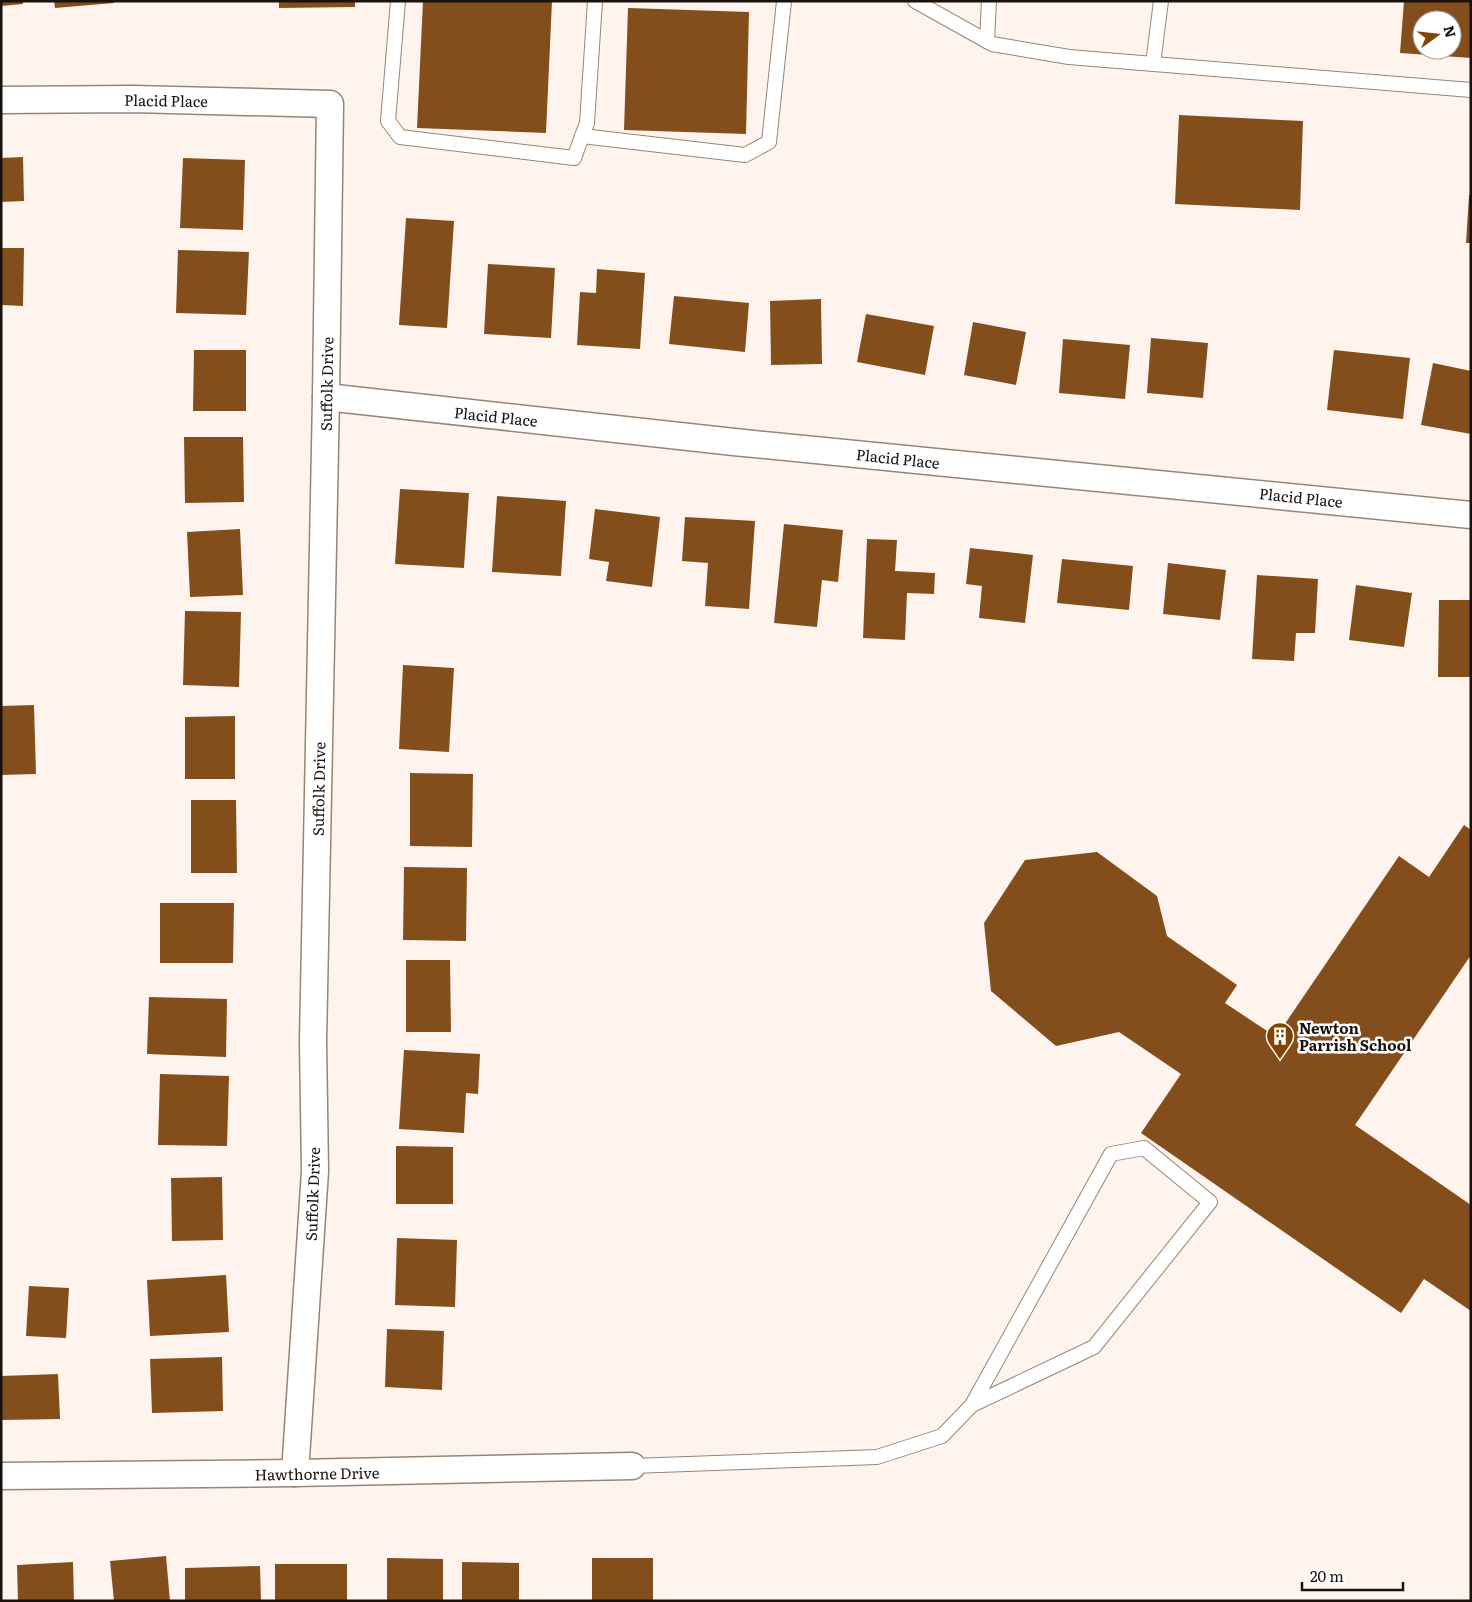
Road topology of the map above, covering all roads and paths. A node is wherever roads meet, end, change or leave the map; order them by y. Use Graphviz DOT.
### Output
graph roads {
  1 [pos="398,1"];
  2 [pos="595,1"];
  3 [pos="784,1"];
  4 [pos="915,1"];
  5 [pos="989,1"];
  6 [pos="1161,1"];
  7 [pos="987,41"];
  8 [pos="1153,64"];
  9 [pos="1471,90"];
  10 [pos="1,100"];
  11 [pos="330,104"];
  12 [pos="582,136"];
  13 [pos="326,397"];
  14 [pos="1471,515"];
  15 [pos="972,1405"];
  16 [pos="632,1466"];
  17 [pos="295,1473"];
  18 [pos="1,1476"];
  1 -- 12 [label="lane"];
  2 -- 12 [label="lane"];
  3 -- 12 [label="lane"];
  4 -- 7 [label="lane"];
  5 -- 7 [label="lane"];
  6 -- 8 [label="lane"];
  7 -- 8 [label="lane"];
  8 -- 9 [label="lane"];
  10 -- 11 [label="street, Placid Place"];
  11 -- 13 [label="street, Suffolk Drive"];
  13 -- 14 [label="street, Placid Place"];
  13 -- 17 [label="street, Suffolk Drive"];
  15 -- 15 [label="lane"];
  15 -- 16 [label="lane"];
  16 -- 17 [label="street, Hawthorne Drive"];
  17 -- 18 [label="street, Hawthorne Drive"];
}
